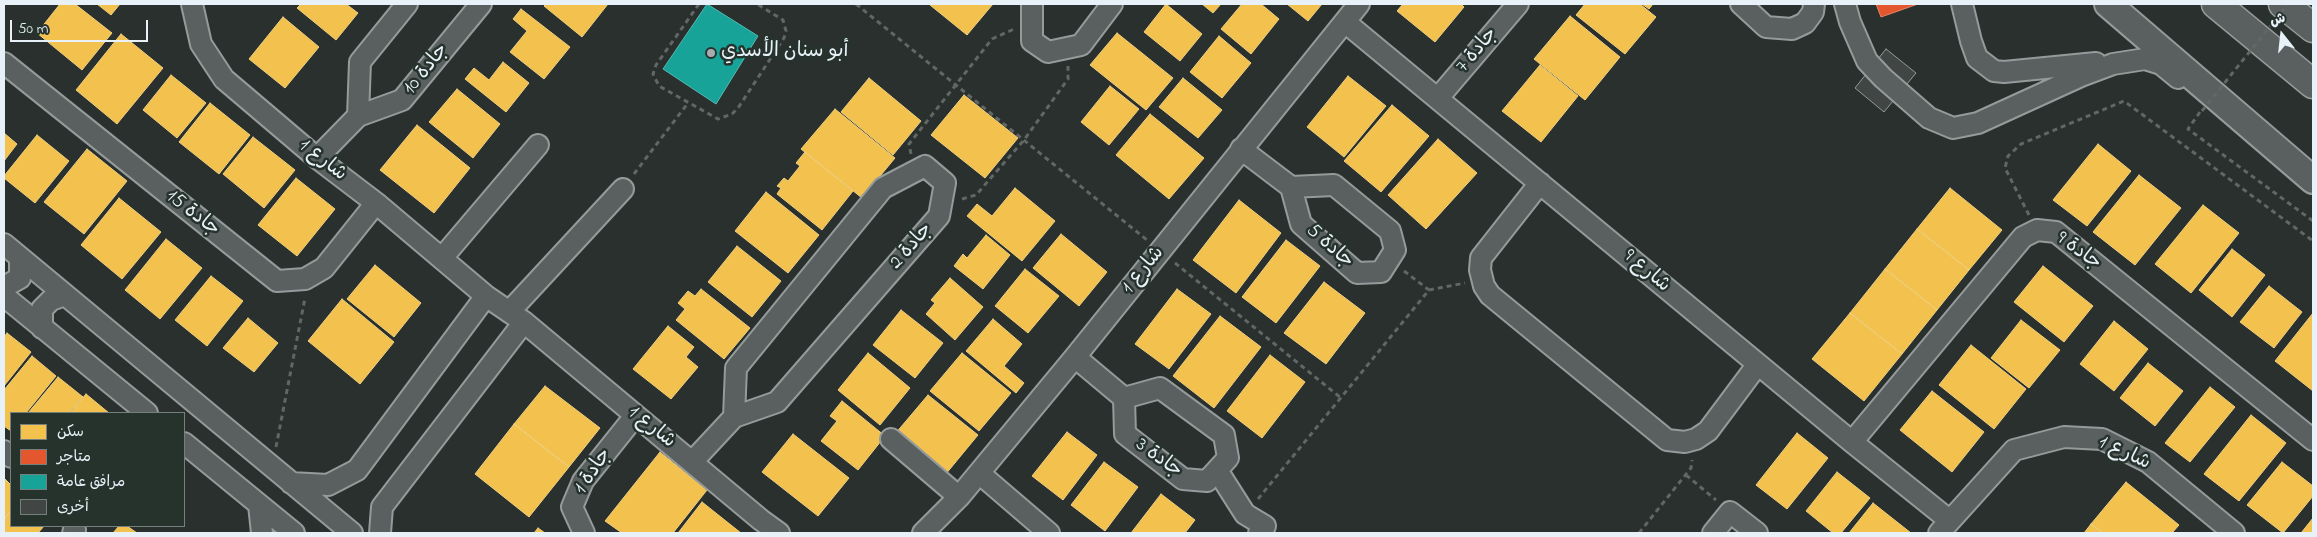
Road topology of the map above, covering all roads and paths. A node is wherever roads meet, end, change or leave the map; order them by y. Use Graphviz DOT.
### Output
graph roads {
  1 [pos="192,4"];
  2 [pos="407,4"];
  3 [pos="481,4"];
  4 [pos="699,4"];
  5 [pos="757,4"];
  6 [pos="856,4"];
  7 [pos="1112,4"];
  8 [pos="1359,4"];
  9 [pos="1518,4"];
  10 [pos="1741,4"];
  11 [pos="1814,4"];
  12 [pos="1846,4"];
  13 [pos="1962,4"];
  14 [pos="2108,4"];
  15 [pos="2216,4"];
  16 [pos="2282,4"];
  17 [pos="2288,4"];
  18 [pos="1031,13"];
  19 [pos="1345,22"];
  20 [pos="2313,28"];
  21 [pos="1068,48"];
  22 [pos="2132,60"];
  23 [pos="4,63"];
  24 [pos="2313,84"];
  25 [pos="956,85"];
  26 [pos="1438,98"];
  27 [pos="688,102"];
  28 [pos="358,116"];
  29 [pos="1024,140"];
  30 [pos="538,145"];
  31 [pos="1241,148"];
  32 [pos="317,158"];
  33 [pos="2289,159"];
  34 [pos="915,171"];
  35 [pos="2313,180"];
  36 [pos="1540,183"];
  37 [pos="1291,187"];
  38 [pos="623,188"];
  39 [pos="376,203"];
  40 [pos="941,206"];
  41 [pos="2313,222"];
  42 [pos="2037,230"];
  43 [pos="2313,241"];
  44 [pos="4,244"];
  45 [pos="1160,251"];
  46 [pos="20,258"];
  47 [pos="442,258"];
  48 [pos="1389,260"];
  49 [pos="309,276"];
  50 [pos="1482,279"];
  51 [pos="4,287"];
  52 [pos="1429,290"];
  53 [pos="65,295"];
  54 [pos="4,296"];
  55 [pos="486,296"];
  56 [pos="516,317"];
  57 [pos="42,328"];
  58 [pos="1075,357"];
  59 [pos="1758,364"];
  60 [pos="1124,398"];
  61 [pos="1341,398"];
  62 [pos="146,412"];
  63 [pos="636,416"];
  64 [pos="734,417"];
  65 [pos="891,439"];
  66 [pos="1696,439"];
  67 [pos="2313,440"];
  68 [pos="1852,442"];
  69 [pos="185,444"];
  70 [pos="692,462"];
  71 [pos="272,467"];
  72 [pos="1217,470"];
  73 [pos="979,473"];
  74 [pos="1686,475"];
  75 [pos="291,483"];
  76 [pos="959,497"];
  77 [pos="259,505"];
  78 [pos="1730,512"];
  79 [pos="1245,514"];
  80 [pos="1944,527"];
  81 [pos="262,533"];
  82 [pos="294,533"];
  83 [pos="352,533"];
  84 [pos="380,533"];
  85 [pos="584,533"];
  86 [pos="780,533"];
  87 [pos="923,533"];
  88 [pos="1049,533"];
  89 [pos="1259,533"];
  90 [pos="1639,533"];
  91 [pos="1713,533"];
  92 [pos="1757,533"];
  93 [pos="2232,533"];
  1 -- 32 [label="street, شارع 1"];
  2 -- 28 [label="street"];
  3 -- 28 [label="street, جادة 10"];
  4 -- 27 [label="path"];
  5 -- 27 [label="path"];
  6 -- 25 [label="path"];
  7 -- 21 [label="street"];
  8 -- 19 [label="street, شارع 1"];
  9 -- 26 [label="street, جادة 7"];
  10 -- 11 [label="street"];
  12 -- 22 [label="street"];
  13 -- 22 [label="street"];
  14 -- 33 [label="main road"];
  15 -- 24 [label="highway"];
  16 -- 20 [label="highway"];
  17 -- 41 [label="path, bridge"];
  18 -- 21 [label="street"];
  18 -- 25 [label="path"];
  19 -- 26 [label="street, شارع 9"];
  19 -- 31 [label="street, شارع 1"];
  21 -- 29 [label="path"];
  22 -- 33 [label="street"];
  23 -- 49 [label="street, جادة 15"];
  25 -- 29 [label="path"];
  25 -- 34 [label="path"];
  26 -- 36 [label="street, شارع 9"];
  27 -- 38 [label="path"];
  28 -- 32 [label="street, جادة 10"];
  29 -- 40 [label="path"];
  29 -- 45 [label="path"];
  30 -- 47 [label="street"];
  31 -- 37 [label="street"];
  31 -- 45 [label="street, شارع 1"];
  32 -- 39 [label="street, شارع 1"];
  33 -- 35 [label="main road"];
  34 -- 40 [label="street, جادة 2"];
  34 -- 64 [label="street"];
  36 -- 50 [label="street"];
  36 -- 59 [label="street, شارع 9"];
  37 -- 48 [label="street"];
  37 -- 48 [label="street, جادة 5"];
  38 -- 56 [label="street"];
  39 -- 47 [label="street, شارع 1"];
  39 -- 49 [label="street, جادة 15"];
  40 -- 64 [label="street, جادة 2"];
  42 -- 43 [label="path"];
  42 -- 67 [label="street, جادة 9"];
  42 -- 68 [label="street, جادة 9"];
  44 -- 46 [label="street"];
  45 -- 58 [label="street, شارع 1"];
  45 -- 61 [label="path"];
  46 -- 51 [label="street"];
  46 -- 53 [label="street"];
  47 -- 55 [label="street, شارع 1"];
  48 -- 52 [label="path"];
  49 -- 71 [label="path"];
  50 -- 52 [label="path"];
  50 -- 66 [label="street"];
  52 -- 61 [label="path"];
  53 -- 57 [label="street"];
  53 -- 71 [label="street"];
  54 -- 57 [label="street"];
  55 -- 56 [label="street, شارع 1"];
  55 -- 75 [label="street"];
  56 -- 63 [label="street, شارع 1"];
  56 -- 84 [label="street"];
  57 -- 62 [label="street"];
  58 -- 60 [label="street"];
  58 -- 73 [label="street, شارع 1"];
  59 -- 66 [label="street"];
  59 -- 68 [label="street, شارع 9"];
  60 -- 72 [label="street, جادة 3"];
  60 -- 72 [label="street"];
  61 -- 79 [label="path"];
  63 -- 70 [label="street, شارع 1"];
  63 -- 85 [label="street, جادة 1"];
  64 -- 70 [label="street, جادة 2"];
  65 -- 76 [label="street"];
  66 -- 74 [label="path"];
  68 -- 80 [label="street, شارع 9"];
  69 -- 77 [label="street"];
  70 -- 86 [label="street, شارع 1"];
  71 -- 75 [label="street"];
  72 -- 79 [label="street"];
  73 -- 76 [label="street, شارع 1"];
  73 -- 88 [label="street"];
  74 -- 78 [label="path"];
  74 -- 90 [label="path"];
  75 -- 83 [label="street"];
  76 -- 87 [label="street, شارع 1"];
  77 -- 81 [label="street"];
  77 -- 82 [label="street"];
  78 -- 91 [label="street"];
  78 -- 92 [label="street"];
  79 -- 89 [label="street"];
  80 -- 93 [label="street, شارع 1"];
}
